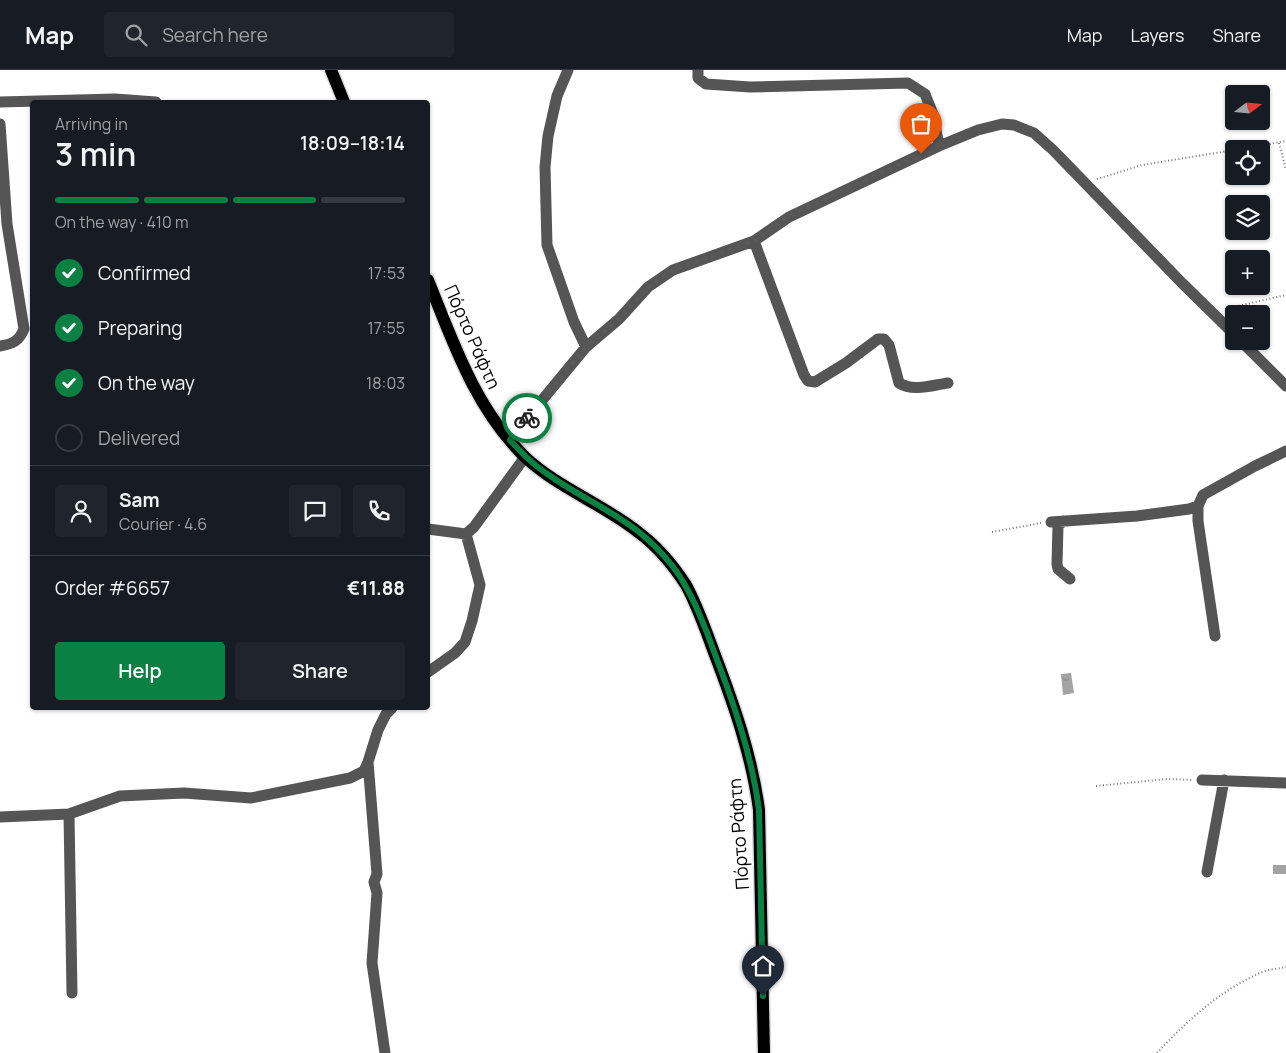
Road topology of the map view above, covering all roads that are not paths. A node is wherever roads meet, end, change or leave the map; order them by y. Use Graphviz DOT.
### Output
graph roads {
  1 [pos="331,70"];
  2 [pos="568,70"];
  3 [pos="698,70"];
  4 [pos="58,100"];
  5 [pos="136,100"];
  6 [pos="343,100"];
  7 [pos="30,101"];
  8 [pos="0,102"];
  9 [pos="0,124"];
  10 [pos="1,142"];
  11 [pos="939,146"];
  12 [pos="754,241"];
  13 [pos="430,285"];
  14 [pos="1225,325"];
  15 [pos="0,346"];
  16 [pos="586,347"];
  17 [pos="1250,350"];
  18 [pos="948,383"];
  19 [pos="1286,386"];
  20 [pos="510,440"];
  21 [pos="1286,451"];
  22 [pos="526,457"];
  23 [pos="1198,506"];
  24 [pos="1063,521"];
  25 [pos="1051,522"];
  26 [pos="430,529"];
  27 [pos="466,534"];
  28 [pos="1070,578"];
  29 [pos="1215,636"];
  30 [pos="430,671"];
  31 [pos="390,710"];
  32 [pos="368,762"];
  33 [pos="1202,780"];
  34 [pos="1224,780"];
  35 [pos="1286,783"];
  36 [pos="69,814"];
  37 [pos="0,817"];
  38 [pos="1207,872"];
  39 [pos="72,993"];
  40 [pos="385,1053"];
  41 [pos="764,1053"];
  1 -- 6 [label="main road"];
  2 -- 16 [label="street"];
  3 -- 11 [label="street"];
  4 -- 5 [label="street"];
  7 -- 8 [label="street"];
  9 -- 10 [label="street"];
  10 -- 15 [label="street"];
  11 -- 12 [label="street"];
  11 -- 14 [label="street"];
  12 -- 16 [label="street"];
  12 -- 18 [label="street"];
  13 -- 20 [label="main road, Πόρτο Ράφτη"];
  16 -- 20 [label="street"];
  17 -- 19 [label="street"];
  20 -- 22 [label="main road, Πόρτο Ράφτη"];
  21 -- 23 [label="street"];
  22 -- 27 [label="street"];
  22 -- 41 [label="main road, Πόρτο Ράφτη"];
  23 -- 24 [label="street"];
  23 -- 29 [label="street"];
  24 -- 25 [label="street"];
  24 -- 28 [label="street"];
  26 -- 27 [label="street"];
  27 -- 30 [label="street"];
  31 -- 32 [label="street"];
  32 -- 36 [label="street"];
  32 -- 40 [label="street"];
  33 -- 34 [label="street"];
  34 -- 35 [label="street"];
  34 -- 38 [label="street"];
  36 -- 37 [label="street"];
  36 -- 39 [label="street"];
}
